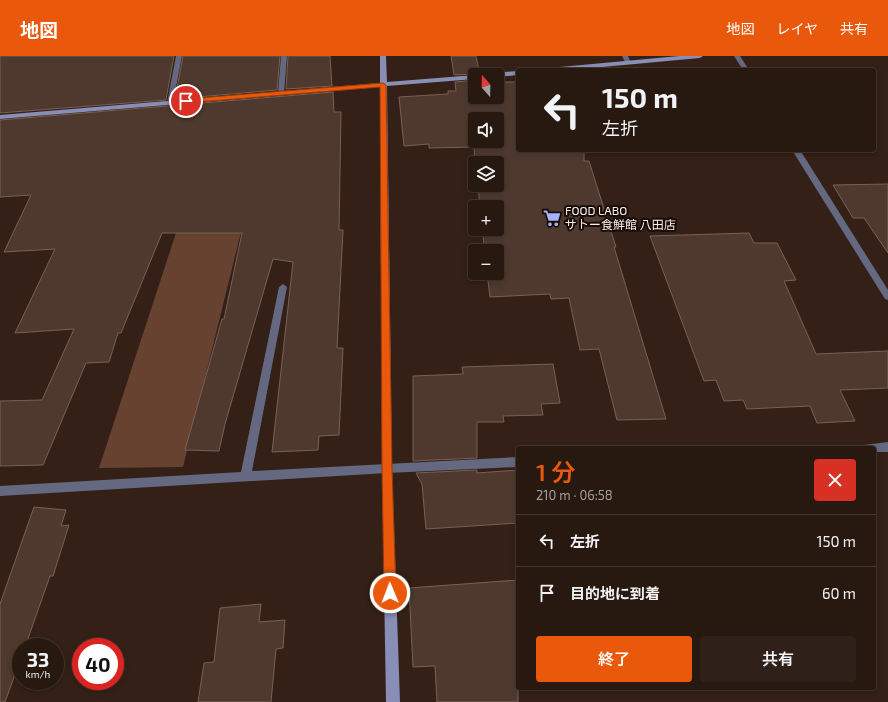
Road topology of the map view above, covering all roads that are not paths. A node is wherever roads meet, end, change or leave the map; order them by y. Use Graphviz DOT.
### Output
graph roads {
  1 [pos="179,56"];
  2 [pos="284,56"];
  3 [pos="383,56"];
  4 [pos="625,56"];
  5 [pos="700,56"];
  6 [pos="737,56"];
  7 [pos="628,63"];
  8 [pos="572,68"];
  9 [pos="745,68"];
  10 [pos="516,73"];
  11 [pos="504,74"];
  12 [pos="468,77"];
  13 [pos="383,85"];
  14 [pos="281,93"];
  15 [pos="170,103"];
  16 [pos="0,117"];
  17 [pos="797,152"];
  18 [pos="283,287"];
  19 [pos="888,297"];
  20 [pos="888,447"];
  21 [pos="876,448"];
  22 [pos="516,462"];
  23 [pos="387,468"];
  24 [pos="245,477"];
  25 [pos="0,491"];
  26 [pos="393,702"];
  1 -- 15 [label="street"];
  2 -- 14 [label="street"];
  3 -- 13 [label="street"];
  4 -- 7 [label="street"];
  5 -- 7 [label="street"];
  6 -- 9 [label="street"];
  7 -- 8 [label="street"];
  10 -- 11 [label="street"];
  12 -- 13 [label="street"];
  13 -- 14 [label="street"];
  13 -- 23 [label="street"];
  14 -- 15 [label="street"];
  15 -- 16 [label="street"];
  17 -- 19 [label="street"];
  18 -- 24 [label="street"];
  20 -- 21 [label="street"];
  22 -- 23 [label="street"];
  23 -- 24 [label="street"];
  23 -- 26 [label="street"];
  24 -- 25 [label="street"];
}
